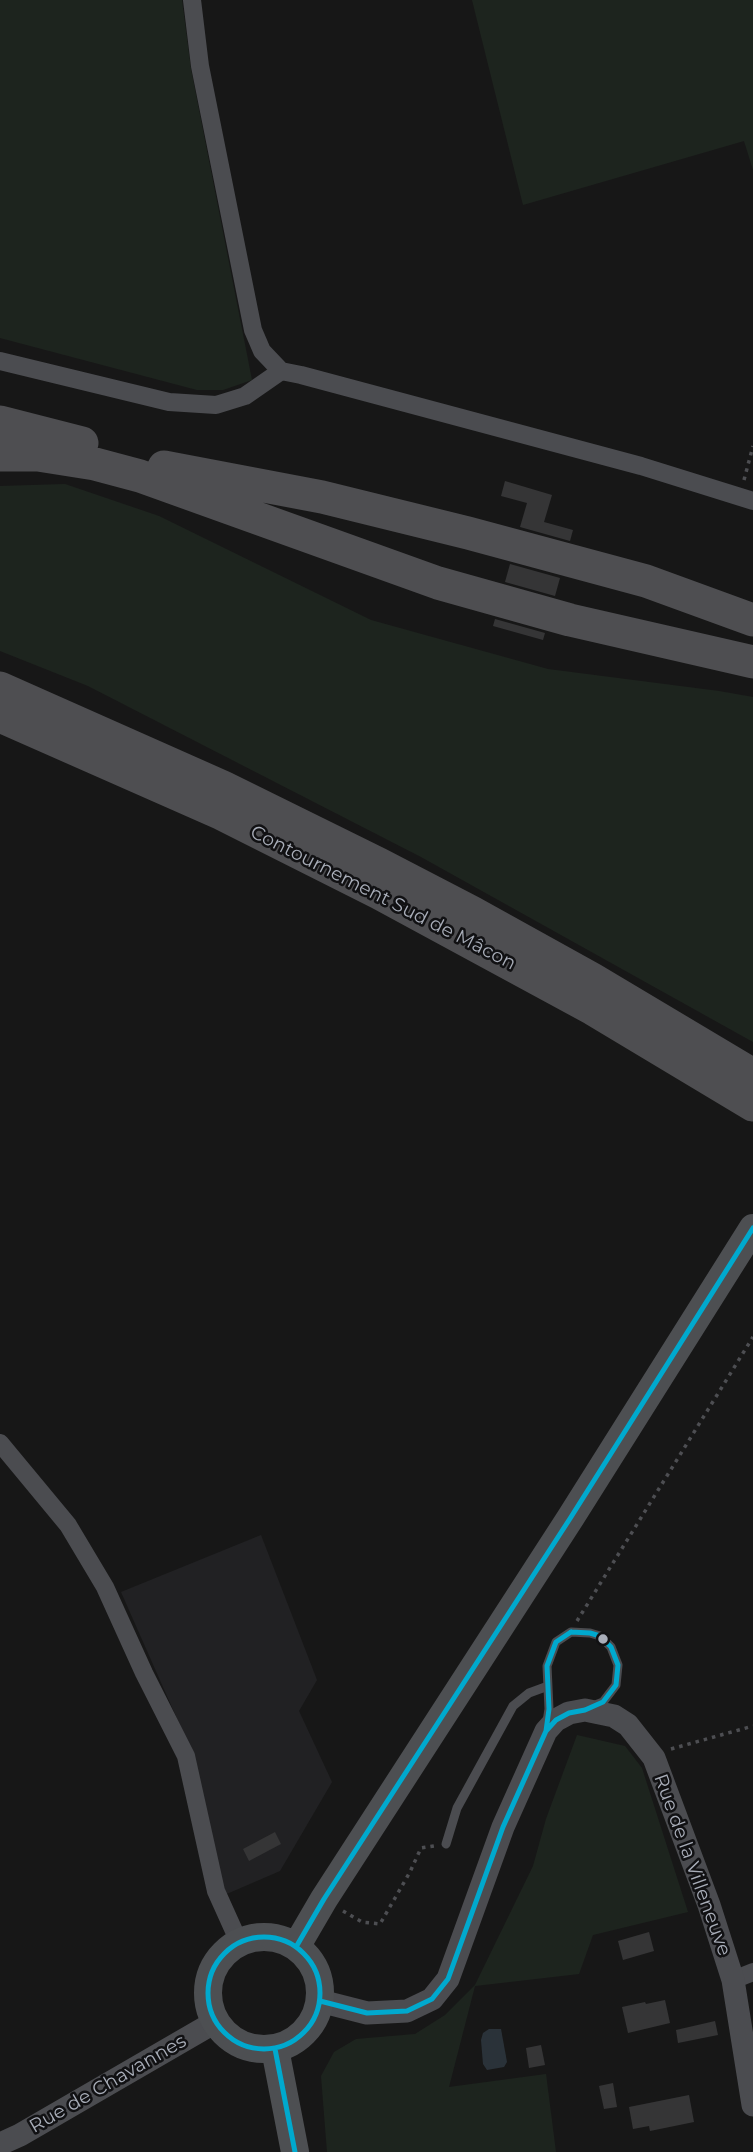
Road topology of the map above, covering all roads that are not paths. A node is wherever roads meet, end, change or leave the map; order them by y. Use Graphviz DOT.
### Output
graph roads {
  1 [pos="192,0"];
  2 [pos="0,361"];
  3 [pos="281,371"];
  4 [pos="0,422"];
  5 [pos="0,455"];
  6 [pos="747,498"];
  7 [pos="753,620"];
  8 [pos="753,662"];
  9 [pos="0,688"];
  10 [pos="0,716"];
  11 [pos="753,1075"];
  12 [pos="753,1105"];
  13 [pos="753,1228"];
  14 [pos="0,1443"];
  15 [pos="548,1686"];
  16 [pos="585,1710"];
  17 [pos="546,1731"];
  18 [pos="446,1844"];
  19 [pos="239,1942"];
  20 [pos="296,1947"];
  21 [pos="743,1976"];
  22 [pos="320,2001"];
  23 [pos="215,2022"];
  24 [pos="275,2049"];
  25 [pos="753,2105"];
  26 [pos="0,2144"];
  27 [pos="295,2152"];
  1 -- 3 [label="street"];
  2 -- 3 [label="street"];
  3 -- 6 [label="street"];
  4 -- 7 [label="highway"];
  5 -- 8 [label="highway"];
  9 -- 11 [label="highway, Contournement Sud de Mâcon"];
  10 -- 12 [label="highway, Contournement Sud de Mâcon"];
  13 -- 20 [label="main road"];
  14 -- 19 [label="street"];
  15 -- 16 [label="lane"];
  15 -- 17 [label="lane"];
  15 -- 18 [label="lane"];
  16 -- 17 [label="street"];
  16 -- 21 [label="street, Rue de la Villeneuve"];
  17 -- 22 [label="street"];
  19 -- 20 [label="main road"];
  19 -- 23 [label="main road"];
  20 -- 22 [label="main road"];
  21 -- 25 [label="street, Rue de la Villeneuve"];
  22 -- 24 [label="main road"];
  23 -- 24 [label="main road"];
  23 -- 26 [label="street, Rue de Chavannes"];
  24 -- 27 [label="main road"];
}
